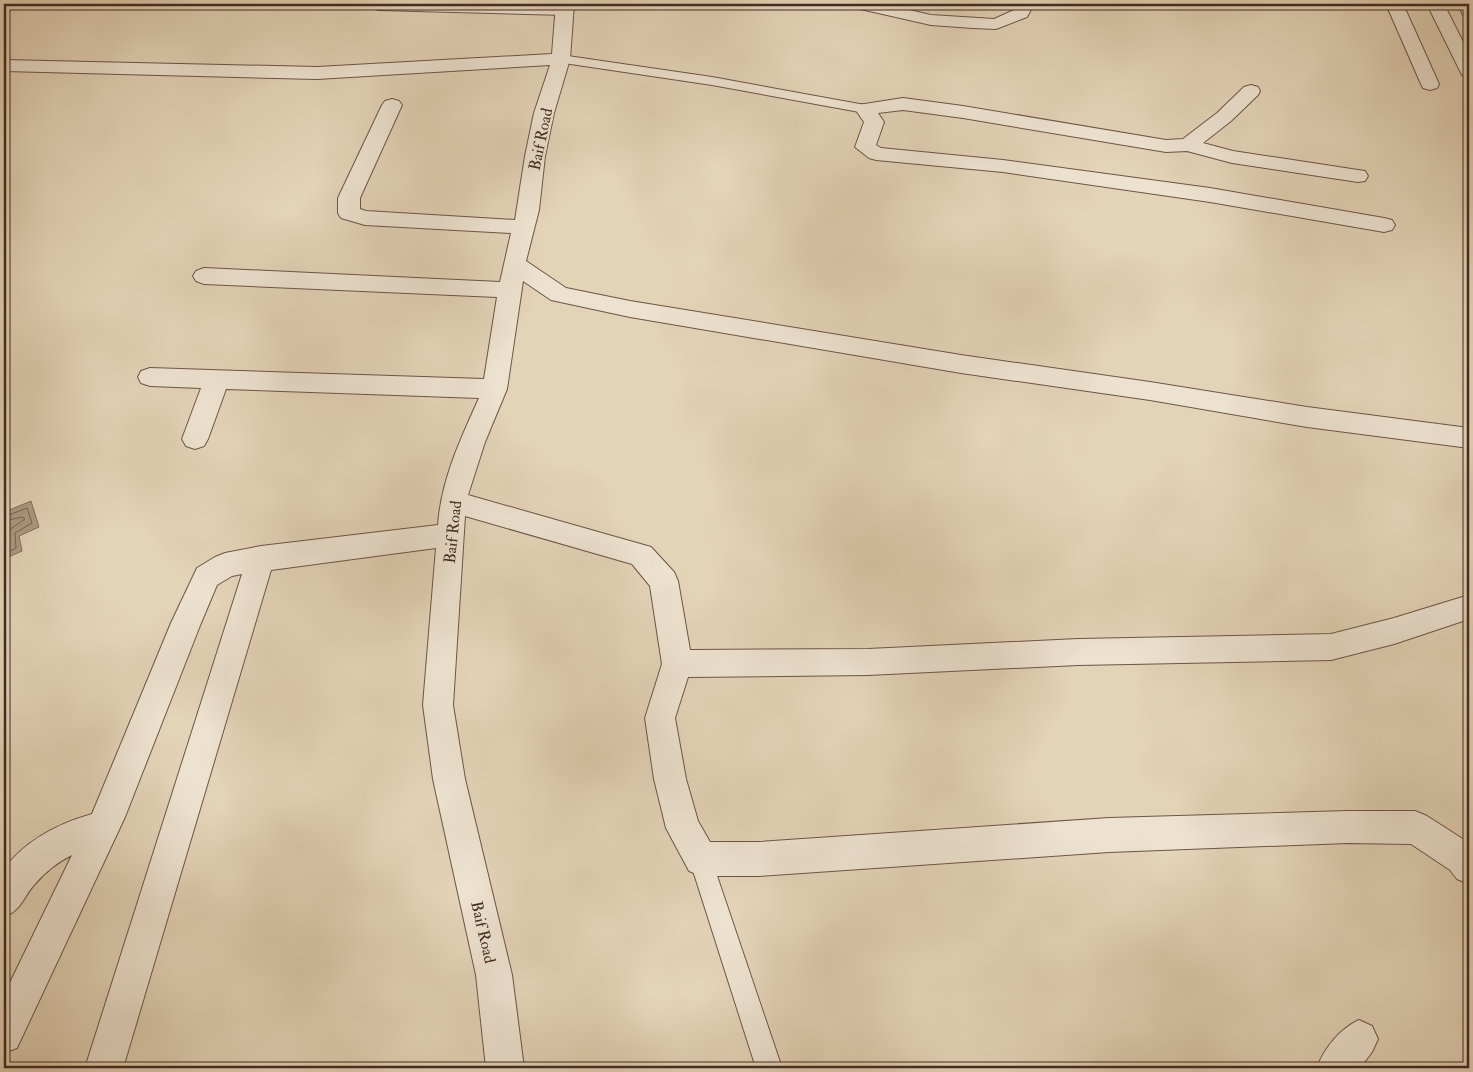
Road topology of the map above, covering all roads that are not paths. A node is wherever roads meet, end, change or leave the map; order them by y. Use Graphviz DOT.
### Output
graph roads {
  1 [pos="862,4"];
  2 [pos="1025,4"];
  3 [pos="1394,4"];
  4 [pos="1435,4"];
  5 [pos="1466,4"];
  6 [pos="379,6"];
  7 [pos="564,8"];
  8 [pos="1469,10"];
  9 [pos="561,59"];
  10 [pos="4,65"];
  11 [pos="1469,71"];
  12 [pos="1430,84"];
  13 [pos="1251,91"];
  14 [pos="392,105"];
  15 [pos="865,109"];
  16 [pos="1188,145"];
  17 [pos="1358,176"];
  18 [pos="1384,225"];
  19 [pos="523,226"];
  20 [pos="204,276"];
  21 [pos="512,277"];
  22 [pos="150,377"];
  23 [pos="217,379"];
  24 [pos="495,389"];
  25 [pos="1469,438"];
  26 [pos="195,440"];
  27 [pos="453,502"];
  28 [pos="450,535"];
  29 [pos="261,558"];
  30 [pos="1469,607"];
  31 [pos="677,664"];
  32 [pos="101,828"];
  33 [pos="699,855"];
  34 [pos="1469,867"];
  35 [pos="4,900"];
  36 [pos="4,1035"];
  37 [pos="1359,1039"];
  38 [pos="104,1068"];
  39 [pos="505,1068"];
  40 [pos="769,1068"];
  41 [pos="1336,1068"];
  1 -- 2 [label="street"];
  3 -- 12 [label="street"];
  4 -- 11 [label="street"];
  5 -- 8 [label="street"];
  6 -- 7 [label="lane"];
  7 -- 9 [label="street, Baif Road"];
  9 -- 10 [label="street"];
  9 -- 15 [label="lane"];
  9 -- 19 [label="street, Baif Road"];
  13 -- 16 [label="street"];
  14 -- 19 [label="street"];
  15 -- 16 [label="street"];
  15 -- 18 [label="street"];
  16 -- 17 [label="street"];
  19 -- 21 [label="street, Baif Road"];
  20 -- 21 [label="street"];
  21 -- 24 [label="street, Baif Road"];
  21 -- 25 [label="street"];
  22 -- 23 [label="street"];
  23 -- 24 [label="street"];
  23 -- 26 [label="street"];
  24 -- 27 [label="street, Baif Road"];
  27 -- 28 [label="street, Baif Road"];
  27 -- 31 [label="street"];
  28 -- 29 [label="street"];
  28 -- 39 [label="street, Baif Road"];
  29 -- 32 [label="street"];
  29 -- 38 [label="street"];
  30 -- 31 [label="street"];
  31 -- 33 [label="street"];
  32 -- 35 [label="street"];
  32 -- 36 [label="street"];
  33 -- 34 [label="street"];
  33 -- 40 [label="lane"];
  37 -- 41 [label="street"];
}
